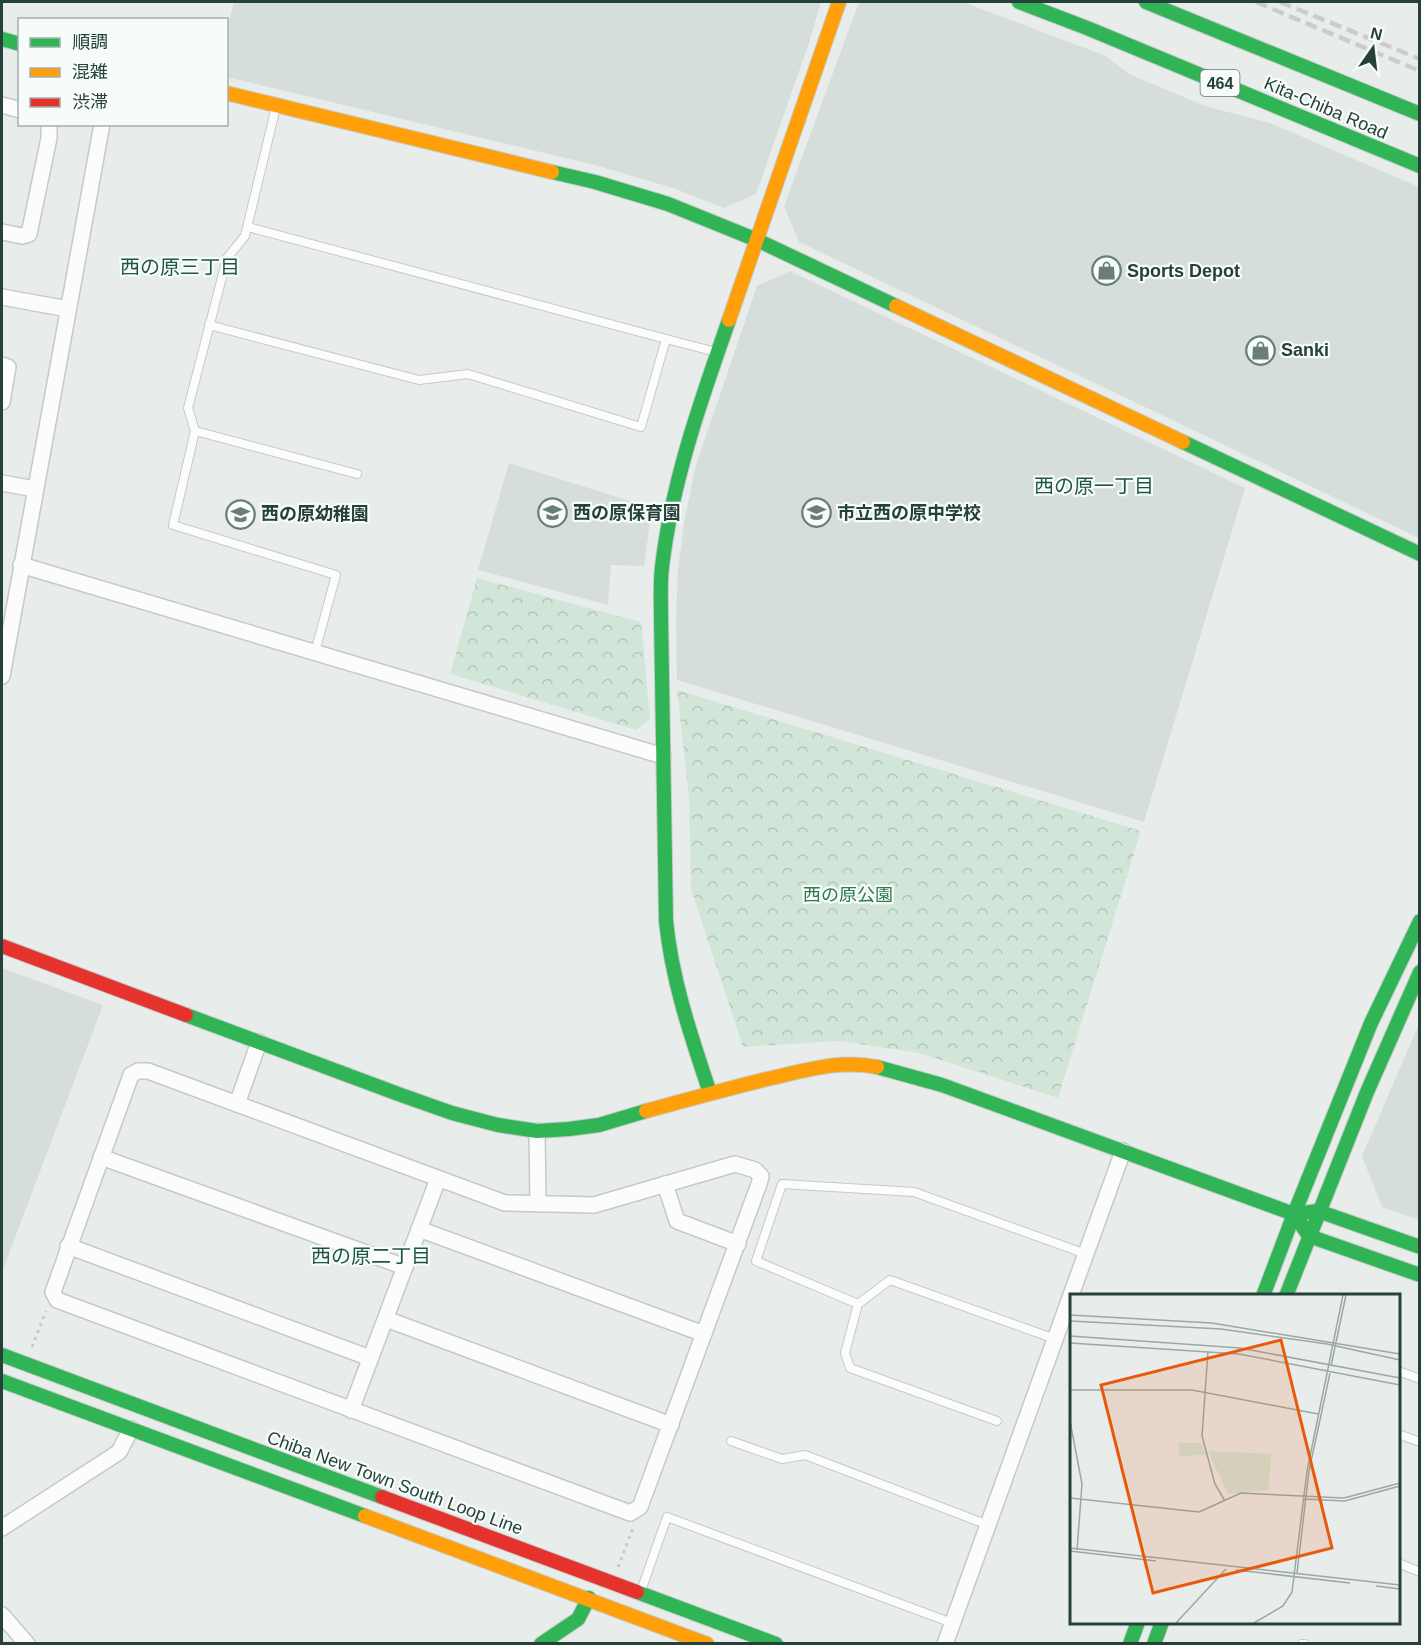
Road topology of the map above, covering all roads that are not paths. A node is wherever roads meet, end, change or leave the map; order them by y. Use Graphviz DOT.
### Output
graph roads {
  1 [pos="839,2"];
  2 [pos="1019,2"];
  3 [pos="1146,2"];
  4 [pos="2,39"];
  5 [pos="18,43"];
  6 [pos="228,93"];
  7 [pos="2,105"];
  8 [pos="277,105"];
  9 [pos="18,109"];
  10 [pos="1419,114"];
  11 [pos="49,126"];
  12 [pos="102,126"];
  13 [pos="1419,166"];
  14 [pos="248,227"];
  15 [pos="2,232"];
  16 [pos="757,240"];
  17 [pos="2,297"];
  18 [pos="68,309"];
  19 [pos="209,325"];
  20 [pos="666,339"];
  21 [pos="718,352"];
  22 [pos="2,365"];
  23 [pos="2,402"];
  24 [pos="195,431"];
  25 [pos="357,474"];
  26 [pos="2,483"];
  27 [pos="35,489"];
  28 [pos="1419,554"];
  29 [pos="21,565"];
  30 [pos="315,652"];
  31 [pos="3,659"];
  32 [pos="2,676"];
  33 [pos="663,756"];
  34 [pos="1419,921"];
  35 [pos="2,946"];
  36 [pos="1419,972"];
  37 [pos="259,1042"];
  38 [pos="710,1093"];
  39 [pos="237,1104"];
  40 [pos="537,1131"];
  41 [pos="1123,1151"];
  42 [pos="101,1157"];
  43 [pos="438,1179"];
  44 [pos="665,1184"];
  45 [pos="538,1204"];
  46 [pos="1318,1211"];
  47 [pos="1294,1214"];
  48 [pos="419,1229"];
  49 [pos="1309,1236"];
  50 [pos="738,1244"];
  51 [pos="68,1246"];
  52 [pos="1419,1247"];
  53 [pos="1086,1254"];
  54 [pos="405,1267"];
  55 [pos="1419,1275"];
  56 [pos="1071,1294"];
  57 [pos="1264,1294"];
  58 [pos="1287,1294"];
  59 [pos="1070,1298"];
  60 [pos="858,1304"];
  61 [pos="386,1319"];
  62 [pos="704,1334"];
  63 [pos="1055,1339"];
  64 [pos="2,1355"];
  65 [pos="370,1359"];
  66 [pos="1400,1372"];
  67 [pos="1419,1379"];
  68 [pos="2,1381"];
  69 [pos="351,1410"];
  70 [pos="998,1421"];
  71 [pos="671,1425"];
  72 [pos="131,1429"];
  73 [pos="1400,1435"];
  74 [pos="731,1442"];
  75 [pos="1419,1442"];
  76 [pos="988,1525"];
  77 [pos="2,1528"];
  78 [pos="1400,1564"];
  79 [pos="1419,1572"];
  80 [pos="641,1593"];
  81 [pos="589,1598"];
  82 [pos="2,1615"];
  83 [pos="952,1623"];
  84 [pos="1138,1624"];
  85 [pos="1162,1624"];
  86 [pos="671,1637"];
  87 [pos="27,1644"];
  88 [pos="541,1644"];
  89 [pos="707,1644"];
  90 [pos="776,1644"];
  91 [pos="945,1644"];
  92 [pos="1130,1644"];
  93 [pos="1154,1644"];
  1 -- 16 [label="main road"];
  2 -- 13 [label="main road, Kita-Chiba Road / 464"];
  3 -- 10 [label="main road, Kita-Chiba Road"];
  4 -- 5 [label="main road"];
  6 -- 8 [label="main road"];
  7 -- 9 [label="street"];
  8 -- 14 [label="lane"];
  8 -- 16 [label="main road"];
  11 -- 15 [label="street"];
  12 -- 18 [label="street"];
  14 -- 19 [label="lane"];
  14 -- 20 [label="lane"];
  16 -- 21 [label="main road"];
  16 -- 28 [label="main road"];
  17 -- 18 [label="street"];
  18 -- 27 [label="street"];
  19 -- 20 [label="lane"];
  19 -- 24 [label="lane"];
  20 -- 21 [label="lane"];
  21 -- 33 [label="main road"];
  22 -- 23 [label="street"];
  24 -- 25 [label="lane"];
  24 -- 30 [label="lane"];
  26 -- 27 [label="street"];
  27 -- 29 [label="street"];
  29 -- 30 [label="street"];
  29 -- 31 [label="street"];
  30 -- 33 [label="street"];
  31 -- 32 [label="street"];
  33 -- 38 [label="main road"];
  34 -- 47 [label="main road"];
  35 -- 37 [label="main road"];
  36 -- 46 [label="main road"];
  37 -- 39 [label="street"];
  37 -- 40 [label="main road"];
  38 -- 40 [label="main road"];
  38 -- 41 [label="main road"];
  39 -- 42 [label="street"];
  39 -- 43 [label="street"];
  40 -- 45 [label="street"];
  41 -- 47 [label="main road"];
  41 -- 53 [label="street"];
  42 -- 51 [label="street"];
  42 -- 54 [label="street"];
  43 -- 45 [label="street"];
  43 -- 48 [label="street"];
  44 -- 45 [label="street"];
  44 -- 50 [label="street"];
  44 -- 50 [label="street"];
  46 -- 47 [label="main road"];
  46 -- 49 [label="main road"];
  46 -- 52 [label="main road"];
  47 -- 49 [label="main road"];
  47 -- 57 [label="main road"];
  48 -- 54 [label="street"];
  48 -- 62 [label="street"];
  49 -- 55 [label="main road"];
  49 -- 58 [label="main road"];
  50 -- 62 [label="street"];
  51 -- 65 [label="street"];
  51 -- 69 [label="street"];
  53 -- 56 [label="street"];
  53 -- 60 [label="lane"];
  54 -- 61 [label="street"];
  59 -- 63 [label="street"];
  60 -- 63 [label="lane"];
  60 -- 70 [label="lane"];
  61 -- 65 [label="street"];
  61 -- 71 [label="street"];
  62 -- 71 [label="street"];
  63 -- 76 [label="street"];
  64 -- 80 [label="main road, Chiba New Town South Loop Line"];
  65 -- 69 [label="street"];
  66 -- 67 [label="lane"];
  68 -- 72 [label="main road"];
  69 -- 71 [label="street"];
  72 -- 77 [label="street"];
  72 -- 81 [label="main road"];
  73 -- 75 [label="lane"];
  74 -- 76 [label="lane"];
  76 -- 83 [label="street"];
  78 -- 79 [label="lane"];
  80 -- 83 [label="lane"];
  80 -- 90 [label="main road, Chiba New Town South Loop Line"];
  81 -- 86 [label="main road"];
  81 -- 88 [label="main road"];
  82 -- 87 [label="street"];
  83 -- 91 [label="street"];
  84 -- 92 [label="main road"];
  85 -- 93 [label="main road"];
  86 -- 89 [label="main road"];
}
